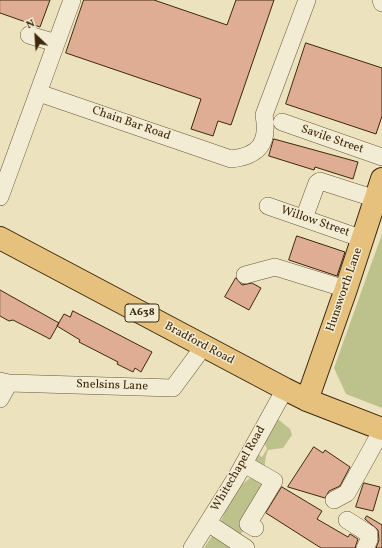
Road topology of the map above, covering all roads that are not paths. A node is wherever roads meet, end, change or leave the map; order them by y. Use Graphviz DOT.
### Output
graph roads {
  1 [pos="72,0"];
  2 [pos="307,0"];
  3 [pos="29,35"];
  4 [pos="56,43"];
  5 [pos="39,92"];
  6 [pos="282,122"];
  7 [pos="382,157"];
  8 [pos="379,189"];
  9 [pos="0,197"];
  10 [pos="268,206"];
  11 [pos="304,218"];
  12 [pos="0,238"];
  13 [pos="363,239"];
  14 [pos="245,275"];
  15 [pos="346,289"];
  16 [pos="204,346"];
  17 [pos="5,382"];
  18 [pos="285,389"];
  19 [pos="0,399"];
  20 [pos="307,400"];
  21 [pos="382,429"];
  22 [pos="244,464"];
  23 [pos="334,500"];
  24 [pos="347,520"];
  25 [pos="208,523"];
  26 [pos="255,528"];
  27 [pos="192,548"];
  28 [pos="246,548"];
  29 [pos="365,548"];
  1 -- 4 [label="street"];
  2 -- 5 [label="street, Chain Bar Road"];
  3 -- 4 [label="street"];
  4 -- 5 [label="street"];
  5 -- 9 [label="street"];
  6 -- 7 [label="street, Savile Street"];
  8 -- 11 [label="street"];
  8 -- 13 [label="main road, Hunsworth Lane"];
  10 -- 11 [label="street, Willow Street"];
  11 -- 13 [label="street, Willow Street"];
  12 -- 16 [label="main road, Bradford Road / A638"];
  13 -- 15 [label="main road, Hunsworth Lane"];
  14 -- 15 [label="street"];
  15 -- 20 [label="main road, Hunsworth Lane"];
  16 -- 17 [label="street, Snelsins Lane"];
  16 -- 18 [label="main road, Bradford Road / A638"];
  17 -- 19 [label="street"];
  18 -- 20 [label="main road, Bradford Road / A638"];
  18 -- 22 [label="street, Whitechapel Road"];
  20 -- 21 [label="main road, Bradford Road / A638"];
  21 -- 23 [label="street"];
  22 -- 25 [label="street, Whitechapel Road"];
  22 -- 26 [label="street"];
  24 -- 29 [label="street"];
  25 -- 27 [label="street, Whitechapel Road"];
  25 -- 28 [label="street"];
}
